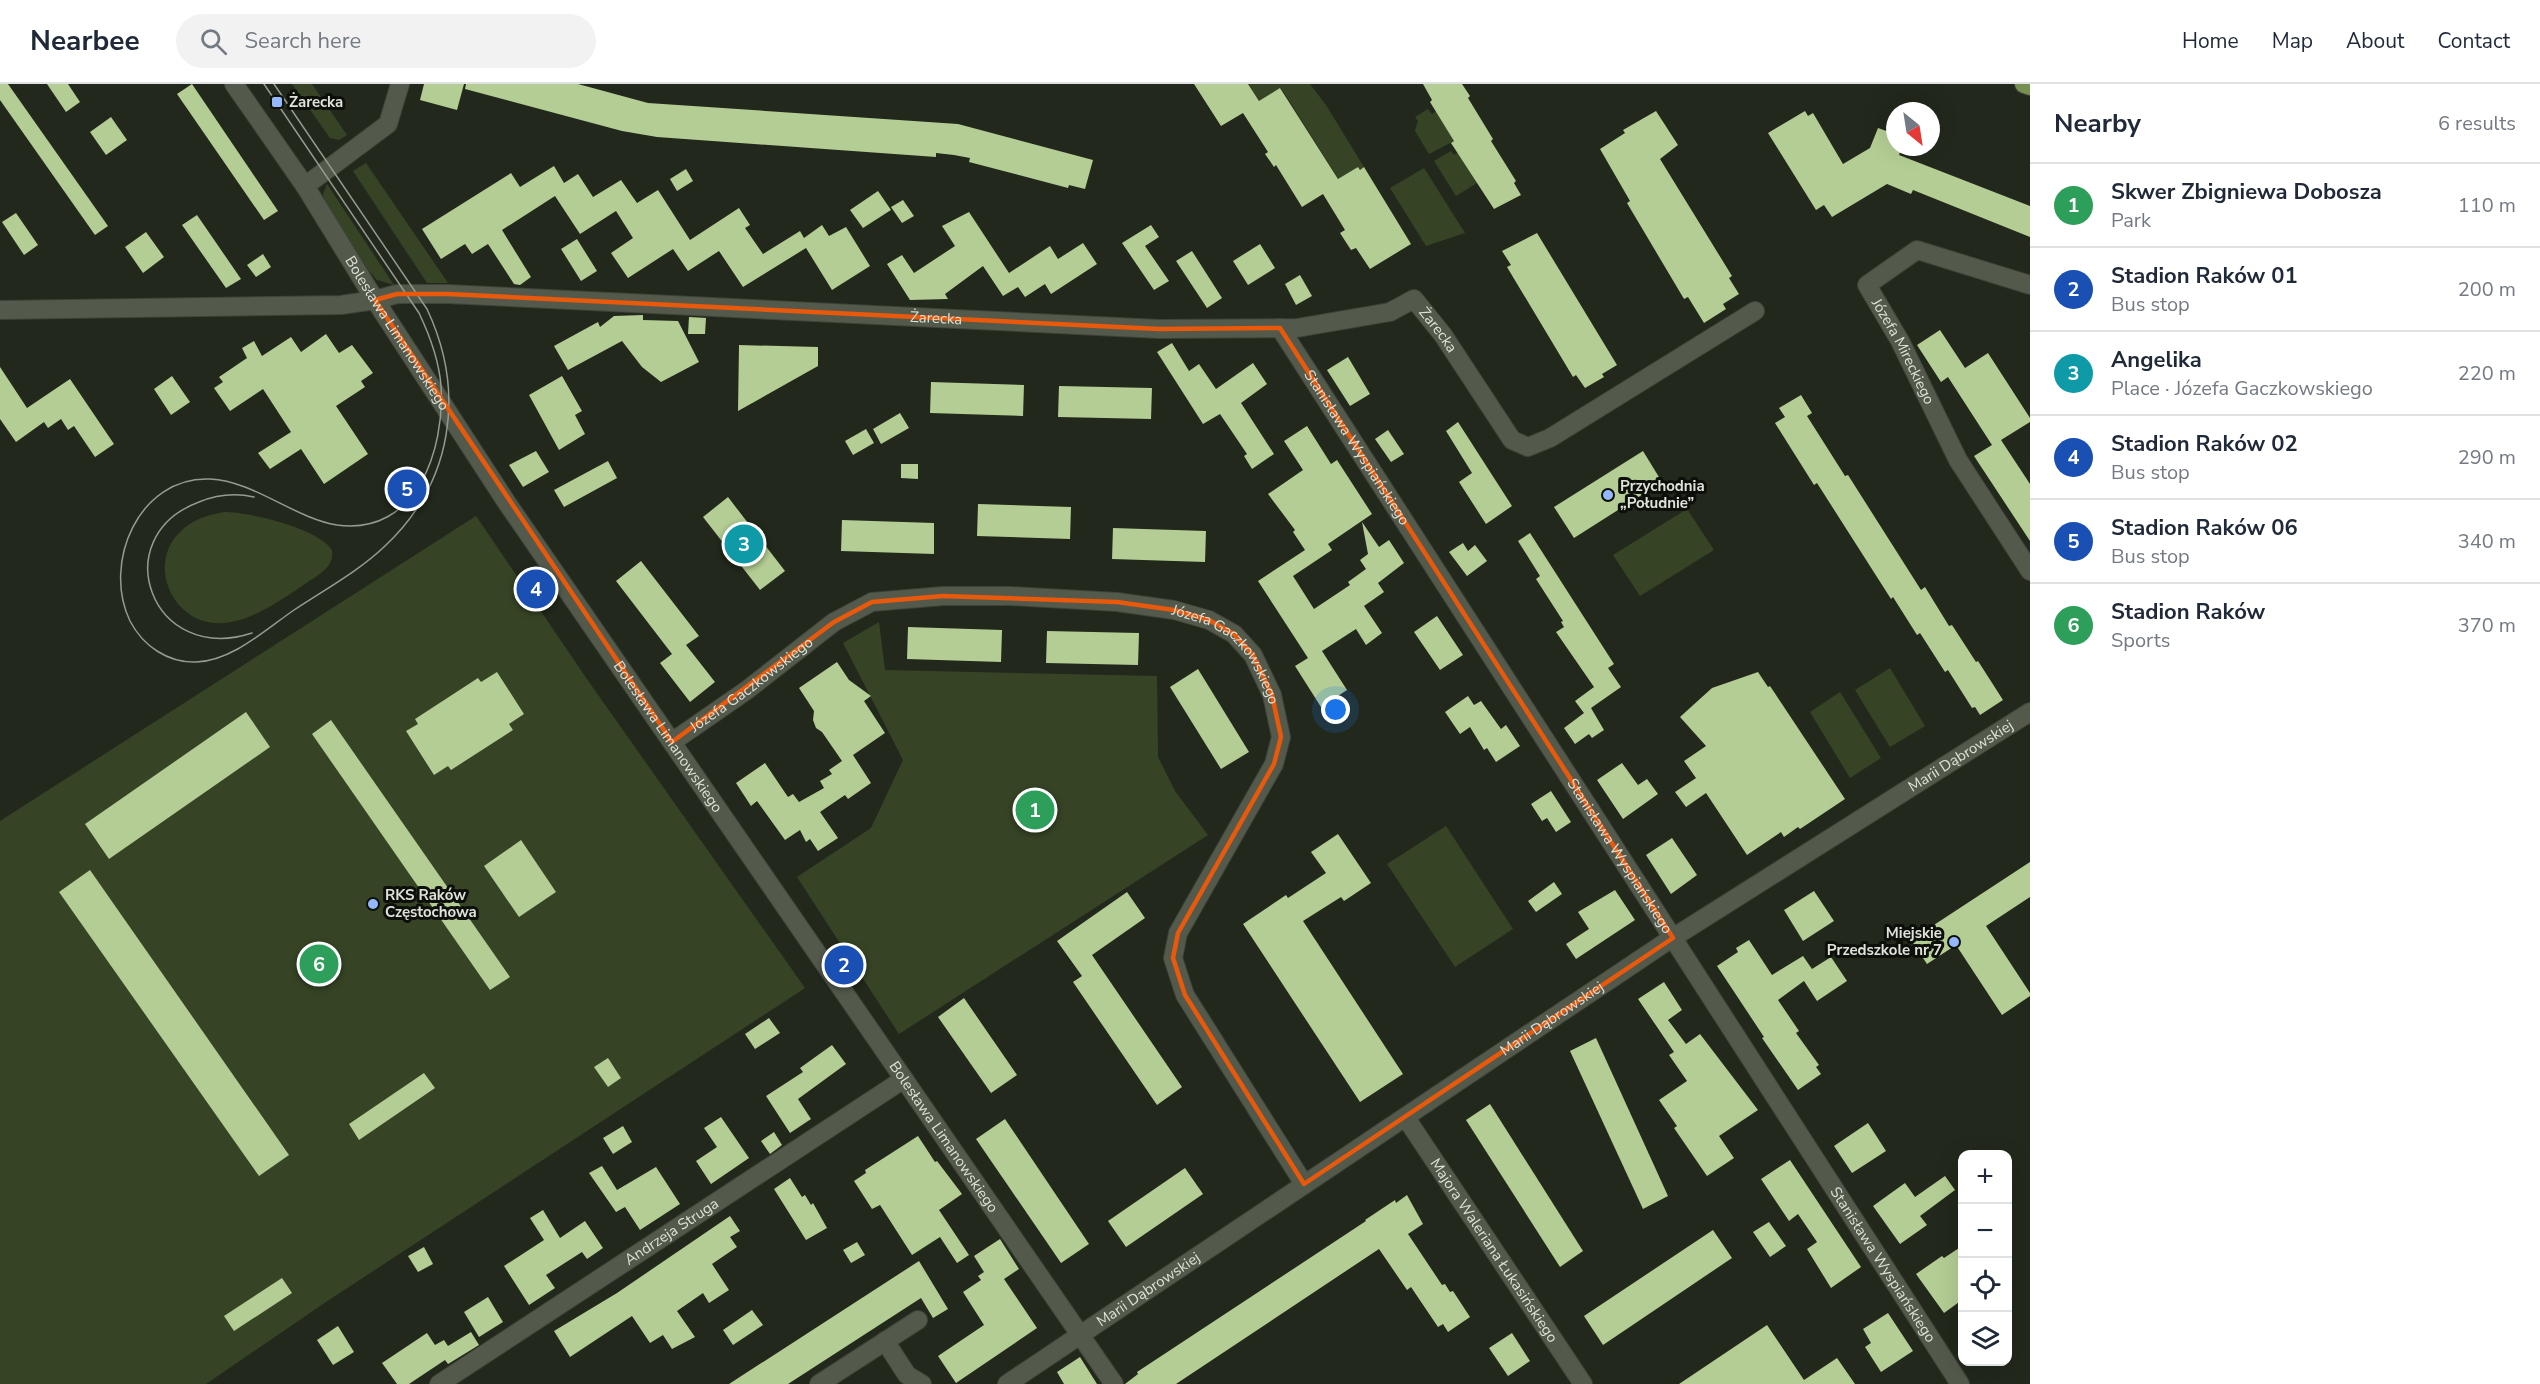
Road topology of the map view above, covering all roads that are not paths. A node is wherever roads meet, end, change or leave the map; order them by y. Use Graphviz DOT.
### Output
graph roads {
  1 [pos="234,84"];
  2 [pos="399,84"];
  3 [pos="2024,84"];
  4 [pos="2030,86"];
  5 [pos="304,186"];
  6 [pos="2030,285"];
  7 [pos="375,300"];
  8 [pos="0,310"];
  9 [pos="1755,311"];
  10 [pos="1280,328"];
  11 [pos="2030,571"];
  12 [pos="2030,712"];
  13 [pos="672,742"];
  14 [pos="1673,938"];
  15 [pos="904,1079"];
  16 [pos="1406,1118"];
  17 [pos="1304,1184"];
  18 [pos="918,1320"];
  19 [pos="1079,1335"];
  20 [pos="885,1341"];
  21 [pos="439,1384"];
  22 [pos="819,1384"];
  23 [pos="922,1384"];
  24 [pos="1007,1384"];
  25 [pos="1114,1384"];
  26 [pos="1583,1384"];
  27 [pos="1960,1384"];
  1 -- 5 [label="street, Bolesława Limanowskiego"];
  2 -- 5 [label="street"];
  3 -- 4 [label="main road"];
  5 -- 7 [label="street, Bolesława Limanowskiego"];
  6 -- 11 [label="street, Józefa Mireckiego"];
  7 -- 8 [label="street, Żarecka"];
  7 -- 10 [label="street, Żarecka"];
  7 -- 13 [label="street, Bolesława Limanowskiego"];
  9 -- 10 [label="street, Żarecka"];
  10 -- 14 [label="street, Stanisława Wyspiańskiego"];
  12 -- 14 [label="street, Marii Dąbrowskiej"];
  13 -- 15 [label="street, Bolesława Limanowskiego"];
  13 -- 17 [label="street, Józefa Gaczkowskiego"];
  14 -- 16 [label="street, Marii Dąbrowskiej"];
  14 -- 27 [label="street, Stanisława Wyspiańskiego"];
  15 -- 19 [label="street, Bolesława Limanowskiego"];
  15 -- 21 [label="street, Andrzeja Struga"];
  16 -- 17 [label="street, Marii Dąbrowskiej"];
  16 -- 26 [label="street, Majora Waleriana Łukasińskiego"];
  17 -- 19 [label="street, Marii Dąbrowskiej"];
  18 -- 20 [label="street"];
  19 -- 24 [label="street, Marii Dąbrowskiej"];
  19 -- 25 [label="street, Bolesława Limanowskiego"];
  20 -- 22 [label="street"];
  20 -- 23 [label="street"];
}
